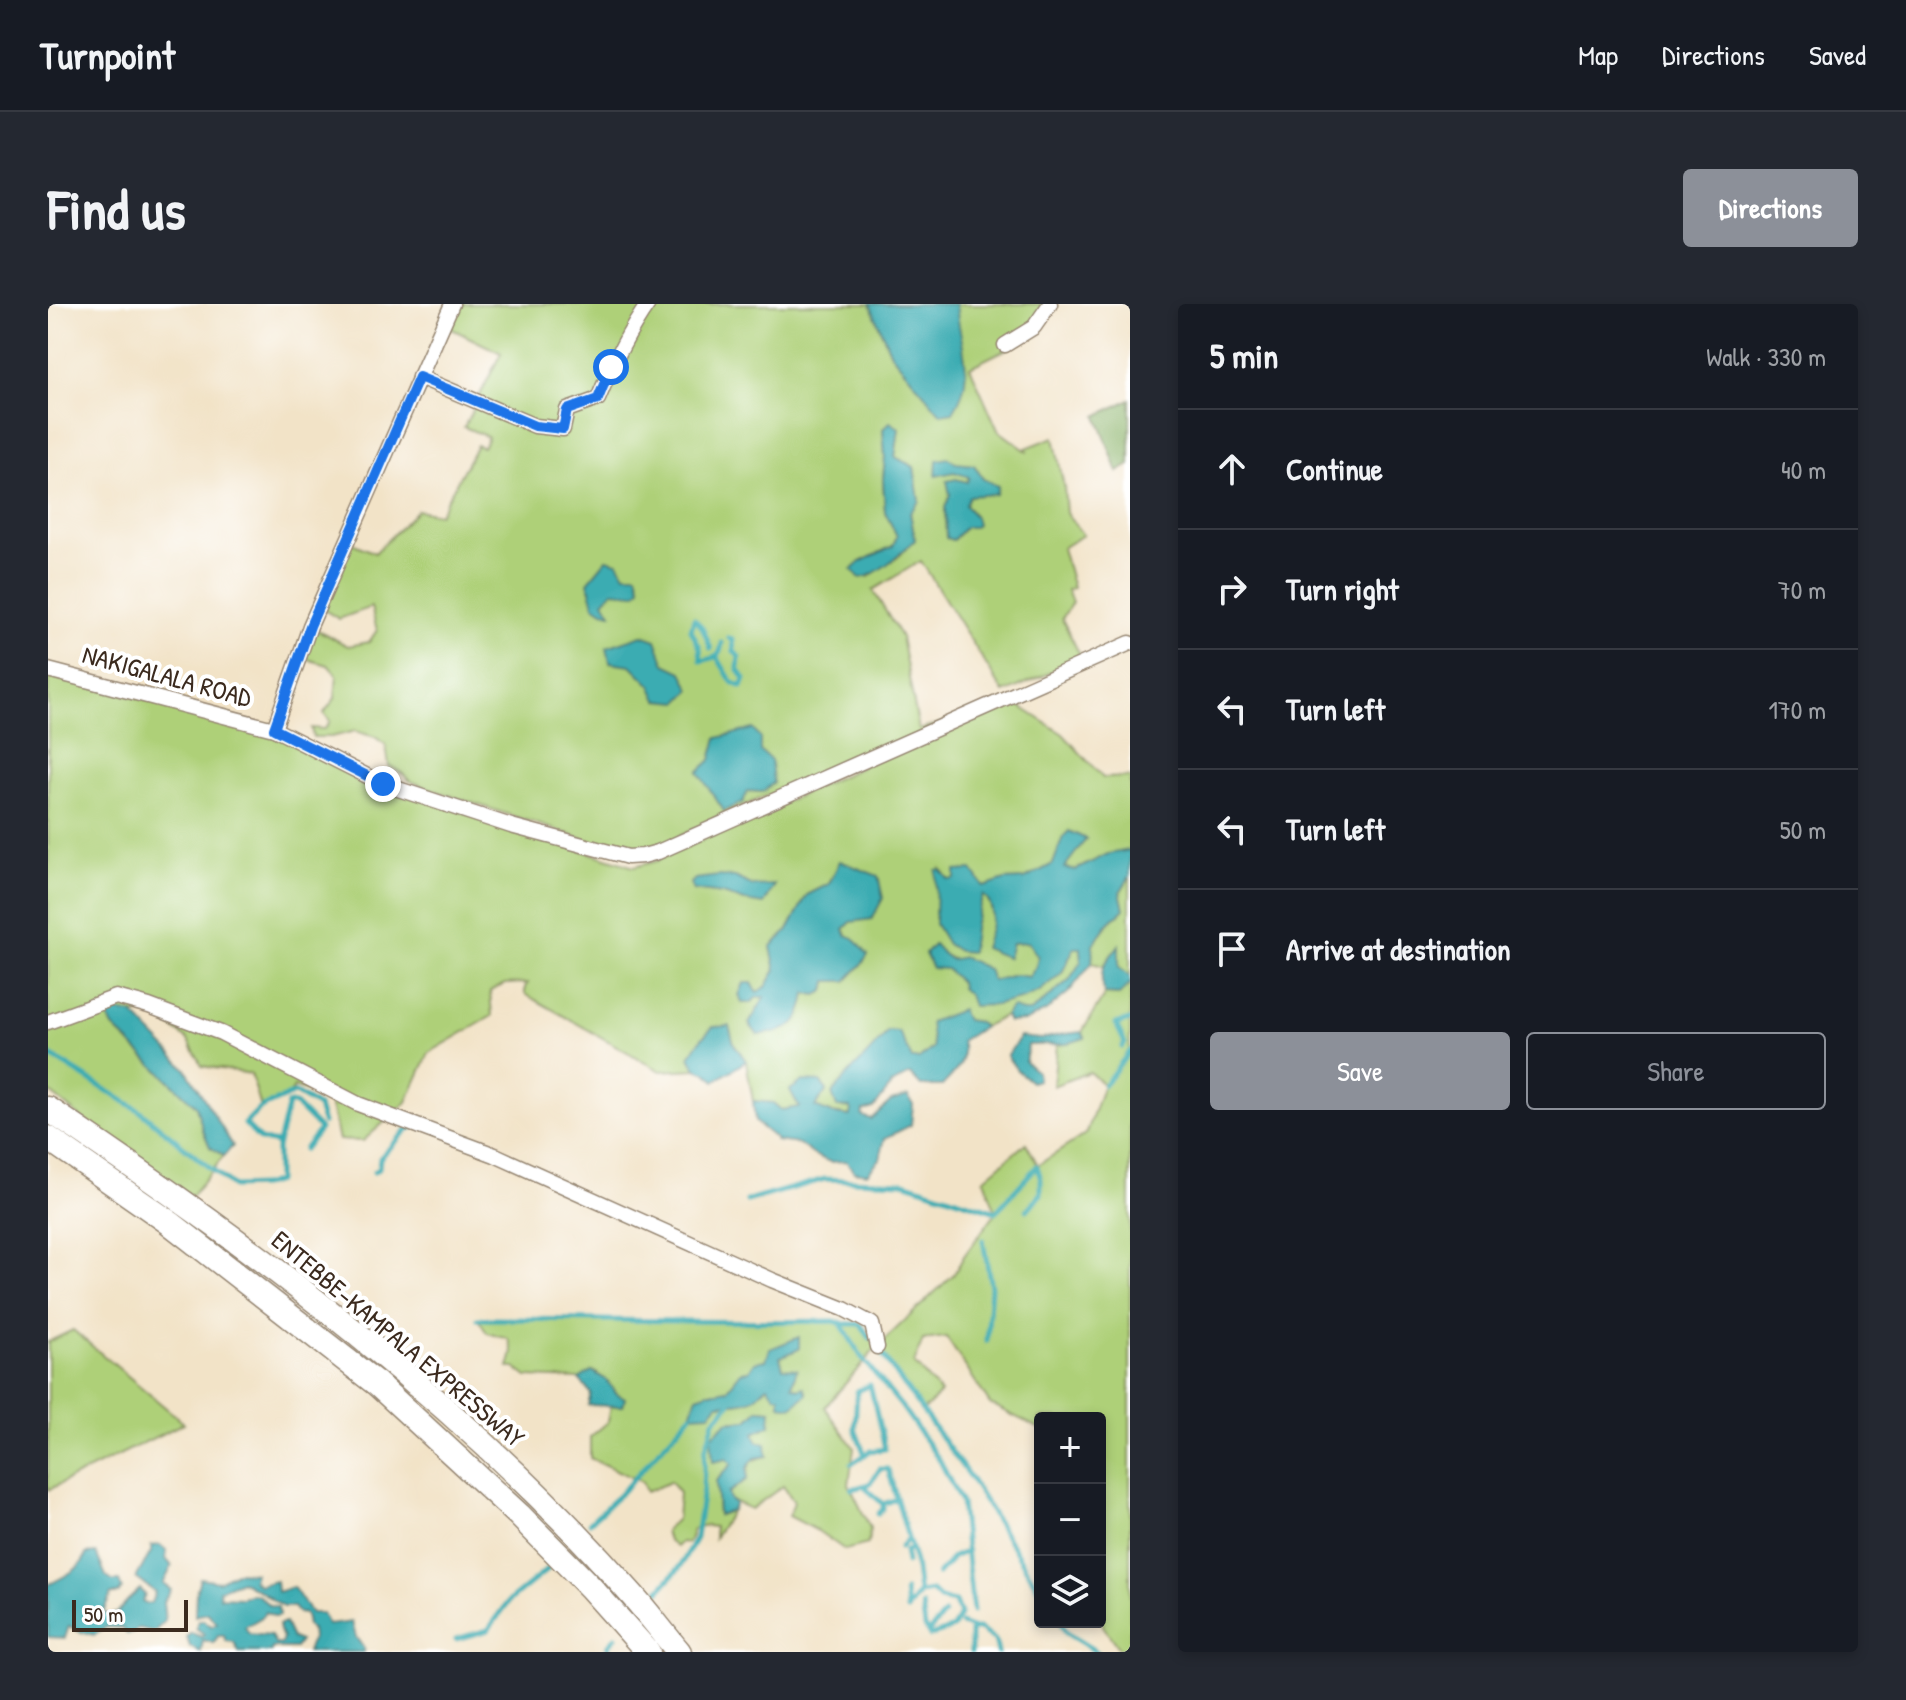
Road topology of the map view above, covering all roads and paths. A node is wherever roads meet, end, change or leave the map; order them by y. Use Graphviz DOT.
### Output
graph roads {
  1 [pos="452,304"];
  2 [pos="648,304"];
  3 [pos="1050,304"];
  4 [pos="1005,345"];
  5 [pos="419,377"];
  6 [pos="1130,643"];
  7 [pos="48,670"];
  8 [pos="274,729"];
  9 [pos="48,1022"];
  10 [pos="48,1109"];
  11 [pos="48,1138"];
  12 [pos="877,1347"];
  13 [pos="648,1652"];
  14 [pos="679,1652"];
  1 -- 5 [label="street"];
  2 -- 5 [label="street"];
  3 -- 4 [label="street"];
  5 -- 8 [label="street"];
  6 -- 8 [label="street, NAKIGALALA ROAD"];
  7 -- 8 [label="street, NAKIGALALA ROAD"];
  9 -- 12 [label="street"];
  10 -- 14 [label="highway, ENTEBBE–KAMPALA EXPRESSWAY"];
  11 -- 13 [label="highway, ENTEBBE–KAMPALA EXPRESSWAY"];
}
